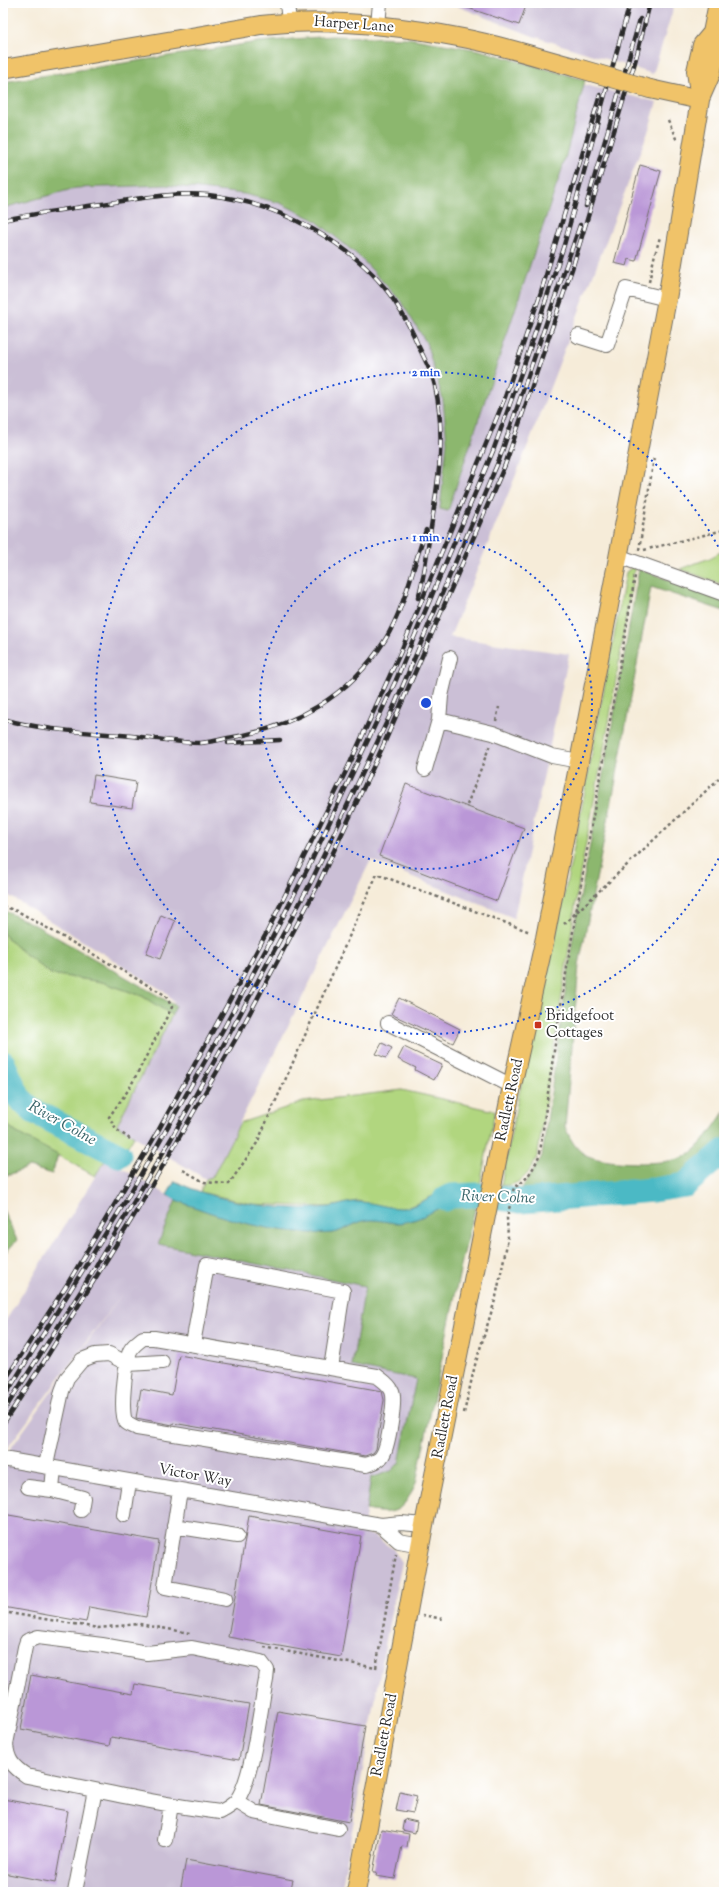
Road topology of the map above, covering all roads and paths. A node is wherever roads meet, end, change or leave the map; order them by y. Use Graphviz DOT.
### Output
graph roads {
  1 [pos="287,3"];
  2 [pos="380,3"];
  3 [pos="718,3"];
  4 [pos="289,22"];
  5 [pos="378,25"];
  6 [pos="3,68"];
  7 [pos="700,100"];
  8 [pos="667,299"];
  9 [pos="578,336"];
  10 [pos="724,530"];
  11 [pos="618,556"];
  12 [pos="637,563"];
  13 [pos="724,594"];
  14 [pos="450,658"];
  15 [pos="499,707"];
  16 [pos="439,720"];
  17 [pos="493,734"];
  18 [pos="579,761"];
  19 [pos="424,768"];
  20 [pos="724,774"];
  21 [pos="468,805"];
  22 [pos="3,906"];
  23 [pos="575,913"];
  24 [pos="544,941"];
  25 [pos="388,1024"];
  26 [pos="512,1086"];
  27 [pos="130,1139"];
  28 [pos="183,1170"];
  29 [pos="193,1344"];
  30 [pos="162,1362"];
  31 [pos="128,1364"];
  32 [pos="331,1368"];
  33 [pos="463,1416"];
  34 [pos="3,1459"];
  35 [pos="50,1467"];
  36 [pos="129,1482"];
  37 [pos="28,1487"];
  38 [pos="52,1490"];
  39 [pos="180,1490"];
  40 [pos="81,1510"];
  41 [pos="124,1515"];
  42 [pos="381,1525"];
  43 [pos="424,1525"];
  44 [pos="174,1526"];
  45 [pos="237,1536"];
  46 [pos="399,1541"];
  47 [pos="421,1545"];
  48 [pos="225,1598"];
  49 [pos="3,1612"];
  50 [pos="418,1612"];
  51 [pos="443,1619"];
  52 [pos="192,1634"];
  53 [pos="261,1647"];
  54 [pos="8,1704"];
  55 [pos="95,1790"];
  56 [pos="236,1801"];
  57 [pos="171,1805"];
  58 [pos="338,1829"];
  59 [pos="165,1840"];
  60 [pos="75,1892"];
  61 [pos="356,1892"];
  1 -- 4 [label="street"];
  2 -- 5 [label="street"];
  3 -- 7 [label="main road, Radlett Road"];
  4 -- 5 [label="main road, Harper Lane"];
  4 -- 6 [label="main road, Harper Lane"];
  5 -- 7 [label="main road, Harper Lane, bridge"];
  7 -- 8 [label="main road, Radlett Road"];
  8 -- 9 [label="street"];
  8 -- 11 [label="main road, Radlett Road"];
  10 -- 11 [label="path"];
  11 -- 12 [label="street"];
  11 -- 18 [label="main road, Radlett Road"];
  12 -- 13 [label="street"];
  12 -- 23 [label="path"];
  14 -- 16 [label="street"];
  15 -- 17 [label="path"];
  16 -- 17 [label="street"];
  16 -- 19 [label="street"];
  17 -- 18 [label="street"];
  17 -- 21 [label="path"];
  18 -- 24 [label="main road, Radlett Road"];
  20 -- 23 [label="path"];
  22 -- 27 [label="path"];
  23 -- 24 [label="path"];
  23 -- 33 [label="path"];
  24 -- 26 [label="main road, Radlett Road"];
  24 -- 28 [label="path"];
  25 -- 26 [label="street"];
  26 -- 43 [label="main road, Radlett Road"];
  29 -- 31 [label="street"];
  29 -- 32 [label="street"];
  29 -- 32 [label="street"];
  30 -- 31 [label="street"];
  31 -- 32 [label="street"];
  31 -- 35 [label="street"];
  34 -- 35 [label="street, Victor Way"];
  35 -- 36 [label="street, Victor Way"];
  35 -- 38 [label="street"];
  36 -- 39 [label="street, Victor Way"];
  36 -- 41 [label="street"];
  37 -- 38 [label="street"];
  38 -- 40 [label="street"];
  39 -- 42 [label="street, Victor Way"];
  39 -- 44 [label="street"];
  42 -- 43 [label="street, Victor Way"];
  42 -- 46 [label="street"];
  43 -- 47 [label="main road, Radlett Road"];
  44 -- 45 [label="street"];
  44 -- 48 [label="street"];
  46 -- 47 [label="street"];
  46 -- 53 [label="path"];
  47 -- 50 [label="main road, Radlett Road"];
  49 -- 52 [label="path"];
  50 -- 51 [label="path"];
  50 -- 61 [label="main road, Radlett Road"];
  54 -- 55 [label="street"];
  54 -- 56 [label="street"];
  55 -- 57 [label="street"];
  55 -- 60 [label="street"];
  56 -- 57 [label="street"];
  56 -- 58 [label="street"];
  57 -- 59 [label="street"];
}
